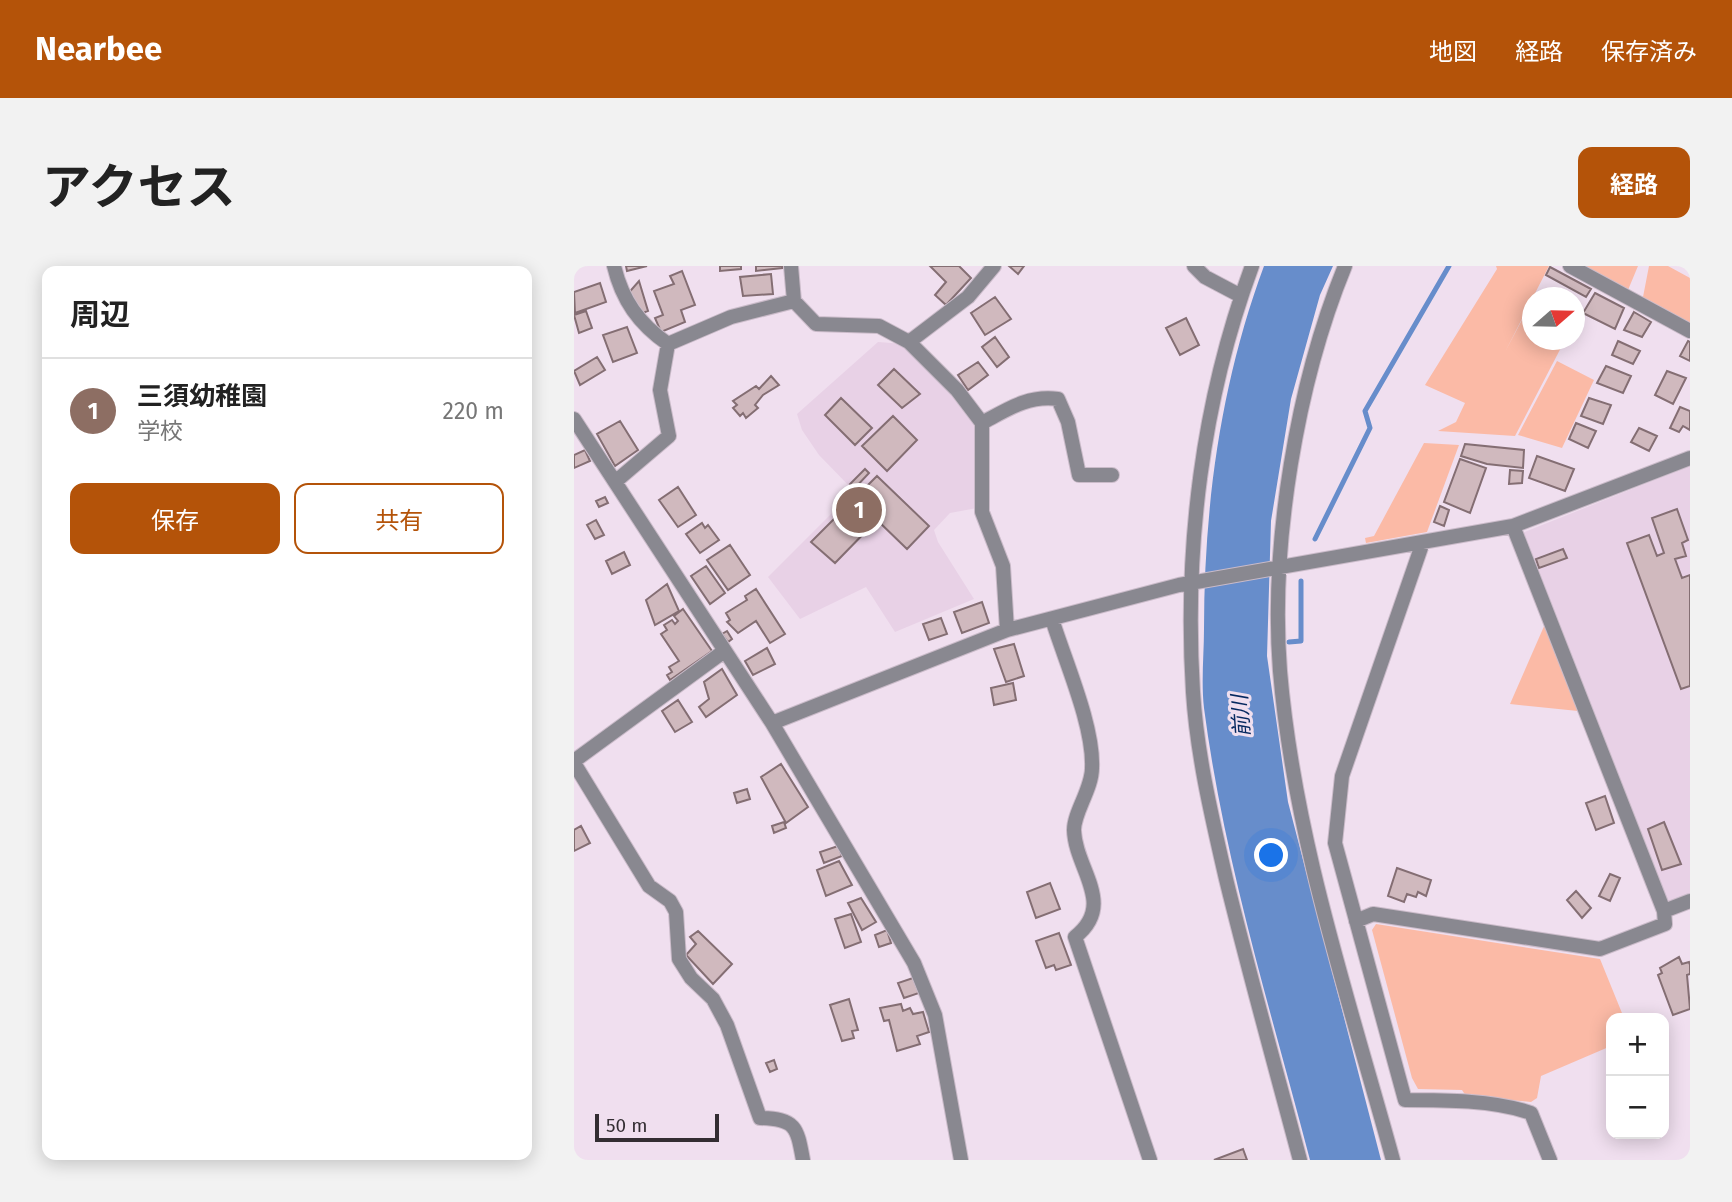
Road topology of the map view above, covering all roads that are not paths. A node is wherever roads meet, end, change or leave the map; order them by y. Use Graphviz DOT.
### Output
graph roads {
  1 [pos="614,266"];
  2 [pos="792,266"];
  3 [pos="995,266"];
  4 [pos="1194,266"];
  5 [pos="1252,266"];
  6 [pos="1345,266"];
  7 [pos="1570,266"];
  8 [pos="1241,296"];
  9 [pos="794,301"];
  10 [pos="1690,331"];
  11 [pos="909,342"];
  12 [pos="668,344"];
  13 [pos="574,419"];
  14 [pos="982,423"];
  15 [pos="1690,458"];
  16 [pos="1112,475"];
  17 [pos="615,481"];
  18 [pos="1513,526"];
  19 [pos="1423,542"];
  20 [pos="1278,567"];
  21 [pos="1194,583"];
  22 [pos="1052,619"];
  23 [pos="1007,630"];
  24 [pos="723,652"];
  25 [pos="772,723"];
  26 [pos="574,762"];
  27 [pos="1690,901"];
  28 [pos="1664,911"];
  29 [pos="1356,921"];
  30 [pos="803,1160"];
  31 [pos="961,1160"];
  32 [pos="1150,1160"];
  33 [pos="1300,1160"];
  34 [pos="1393,1160"];
  35 [pos="1550,1160"];
  1 -- 12 [label="street"];
  2 -- 9 [label="street"];
  3 -- 11 [label="street"];
  4 -- 8 [label="street"];
  5 -- 8 [label="street"];
  6 -- 20 [label="street"];
  7 -- 10 [label="street"];
  8 -- 21 [label="street"];
  9 -- 11 [label="street"];
  9 -- 12 [label="street"];
  11 -- 14 [label="street"];
  12 -- 17 [label="street"];
  13 -- 17 [label="street"];
  14 -- 16 [label="street"];
  14 -- 23 [label="street"];
  15 -- 18 [label="street"];
  17 -- 24 [label="street"];
  18 -- 19 [label="street"];
  18 -- 28 [label="street"];
  19 -- 20 [label="street"];
  19 -- 29 [label="street"];
  20 -- 21 [label="street"];
  20 -- 34 [label="street"];
  21 -- 22 [label="street"];
  21 -- 33 [label="street"];
  22 -- 23 [label="street"];
  22 -- 32 [label="street"];
  23 -- 25 [label="street"];
  24 -- 25 [label="street"];
  24 -- 26 [label="street"];
  25 -- 31 [label="street"];
  26 -- 30 [label="street"];
  27 -- 28 [label="street"];
  28 -- 29 [label="street"];
  29 -- 35 [label="street"];
}
